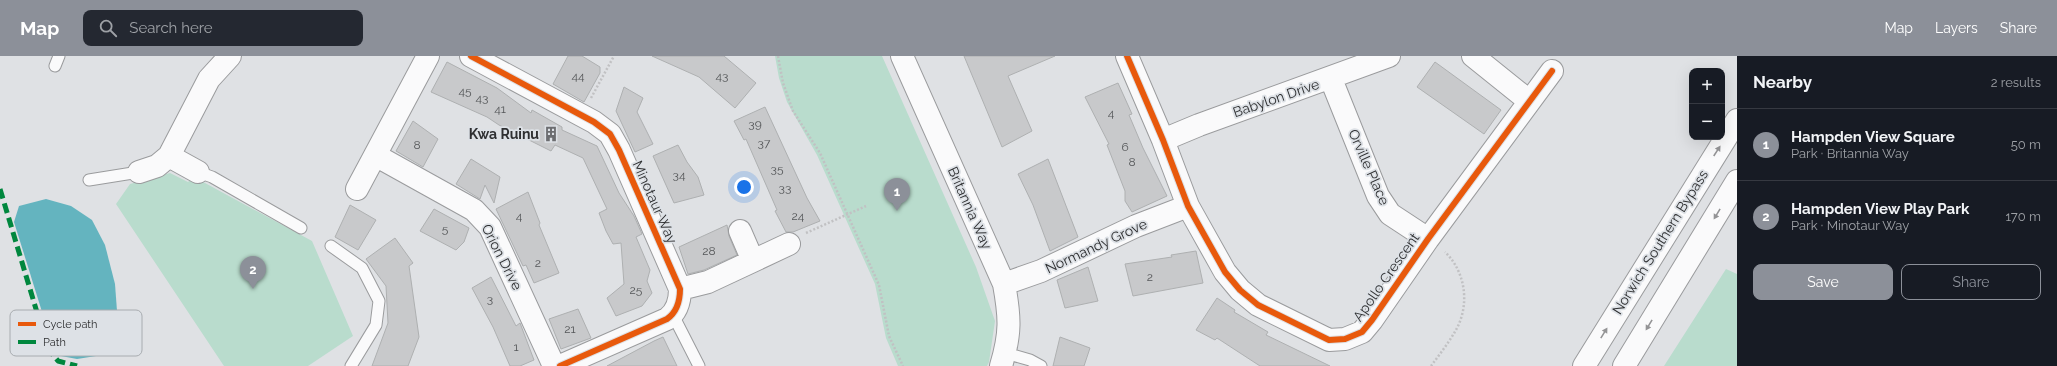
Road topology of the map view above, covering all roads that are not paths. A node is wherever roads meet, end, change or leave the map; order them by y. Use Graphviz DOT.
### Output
graph roads {
  1 [pos="230,56"];
  2 [pos="428,56"];
  3 [pos="471,56"];
  4 [pos="1127,56"];
  5 [pos="1389,56"];
  6 [pos="1473,56"];
  7 [pos="907,57"];
  8 [pos="1552,71"];
  9 [pos="1331,79"];
  10 [pos="1529,101"];
  11 [pos="1737,120"];
  12 [pos="1163,140"];
  13 [pos="375,155"];
  14 [pos="169,156"];
  15 [pos="139,172"];
  16 [pos="198,172"];
  17 [pos="89,180"];
  18 [pos="1737,181"];
  19 [pos="357,190"];
  20 [pos="1188,206"];
  21 [pos="301,228"];
  22 [pos="740,231"];
  23 [pos="1428,239"];
  24 [pos="789,244"];
  25 [pos="331,246"];
  26 [pos="753,261"];
  27 [pos="1004,284"];
  28 [pos="680,290"];
  29 [pos="673,315"];
  30 [pos="1003,359"];
  31 [pos="351,366"];
  32 [pos="554,366"];
  33 [pos="560,366"];
  34 [pos="699,366"];
  35 [pos="1041,366"];
  36 [pos="1584,366"];
  37 [pos="1624,366"];
  1 -- 14 [label="main road"];
  2 -- 13 [label="main road"];
  3 -- 28 [label="main road, Minotaur Way"];
  4 -- 12 [label="main road, Apollo Crescent"];
  5 -- 9 [label="main road, Babylon Drive"];
  6 -- 10 [label="main road"];
  7 -- 27 [label="main road, Britannia Way"];
  8 -- 10 [label="main road, Apollo Crescent"];
  9 -- 12 [label="main road, Babylon Drive"];
  9 -- 23 [label="main road, Orville Place"];
  10 -- 23 [label="main road, Apollo Crescent"];
  36 -- 11 [label="main road, Norwich Southern Bypass, one-way"];
  12 -- 20 [label="main road, Apollo Crescent"];
  13 -- 19 [label="main road"];
  13 -- 32 [label="main road, Orion Drive"];
  14 -- 15 [label="main road"];
  14 -- 16 [label="main road"];
  15 -- 17 [label="lane"];
  16 -- 21 [label="lane"];
  18 -- 37 [label="main road, one-way"];
  20 -- 23 [label="main road, Apollo Crescent"];
  20 -- 27 [label="main road, Normandy Grove"];
  22 -- 26 [label="main road"];
  24 -- 26 [label="main road"];
  25 -- 31 [label="lane"];
  26 -- 28 [label="main road"];
  27 -- 30 [label="main road, Britannia Way"];
  28 -- 29 [label="main road"];
  29 -- 33 [label="main road"];
  29 -- 34 [label="lane"];
  30 -- 35 [label="lane"];
}
